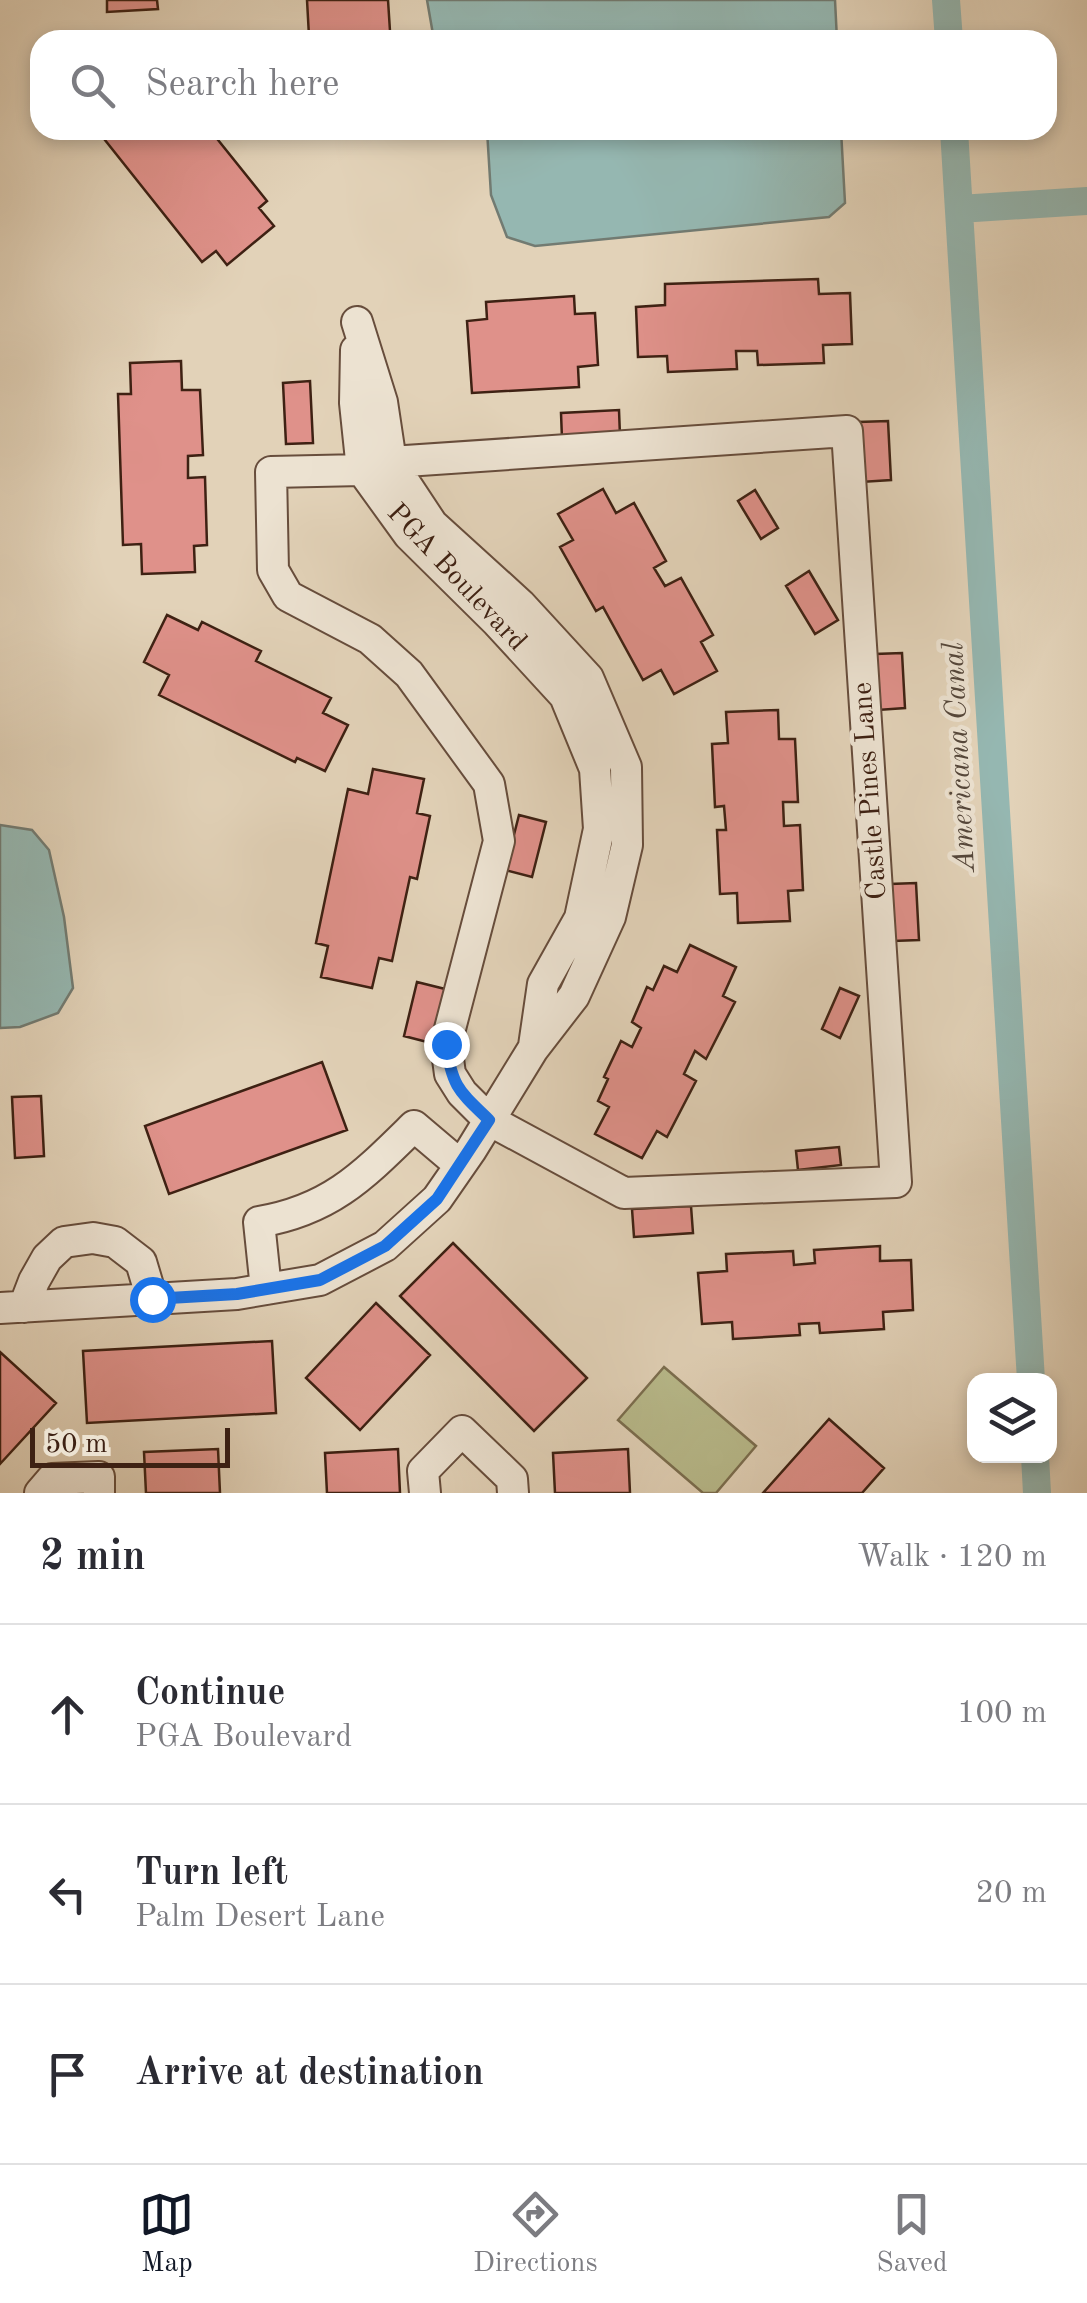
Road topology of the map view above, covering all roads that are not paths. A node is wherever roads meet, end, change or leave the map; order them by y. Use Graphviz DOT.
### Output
graph roads {
  1 [pos="392,462"];
  2 [pos="362,470"];
  3 [pos="533,1049"];
  4 [pos="489,1120"];
  5 [pos="460,1165"];
  6 [pos="266,1289"];
  7 [pos="152,1299"];
  8 [pos="12,1308"];
  9 [pos="40,1493"];
  10 [pos="100,1493"];
  11 [pos="425,1493"];
  12 [pos="513,1493"];
  1 -- 2 [label="street"];
  1 -- 2 [label="street, PGA Boulevard"];
  1 -- 3 [label="street, PGA Boulevard"];
  1 -- 4 [label="street, Castle Pines Lane"];
  2 -- 3 [label="street, PGA Boulevard"];
  2 -- 4 [label="street"];
  3 -- 4 [label="street, PGA Boulevard"];
  4 -- 5 [label="street, PGA Boulevard"];
  5 -- 6 [label="street, PGA Boulevard"];
  5 -- 6 [label="street"];
  6 -- 7 [label="street, PGA Boulevard"];
  7 -- 8 [label="street, PGA Boulevard"];
  7 -- 8 [label="street"];
  9 -- 10 [label="street"];
  11 -- 12 [label="street"];
}
